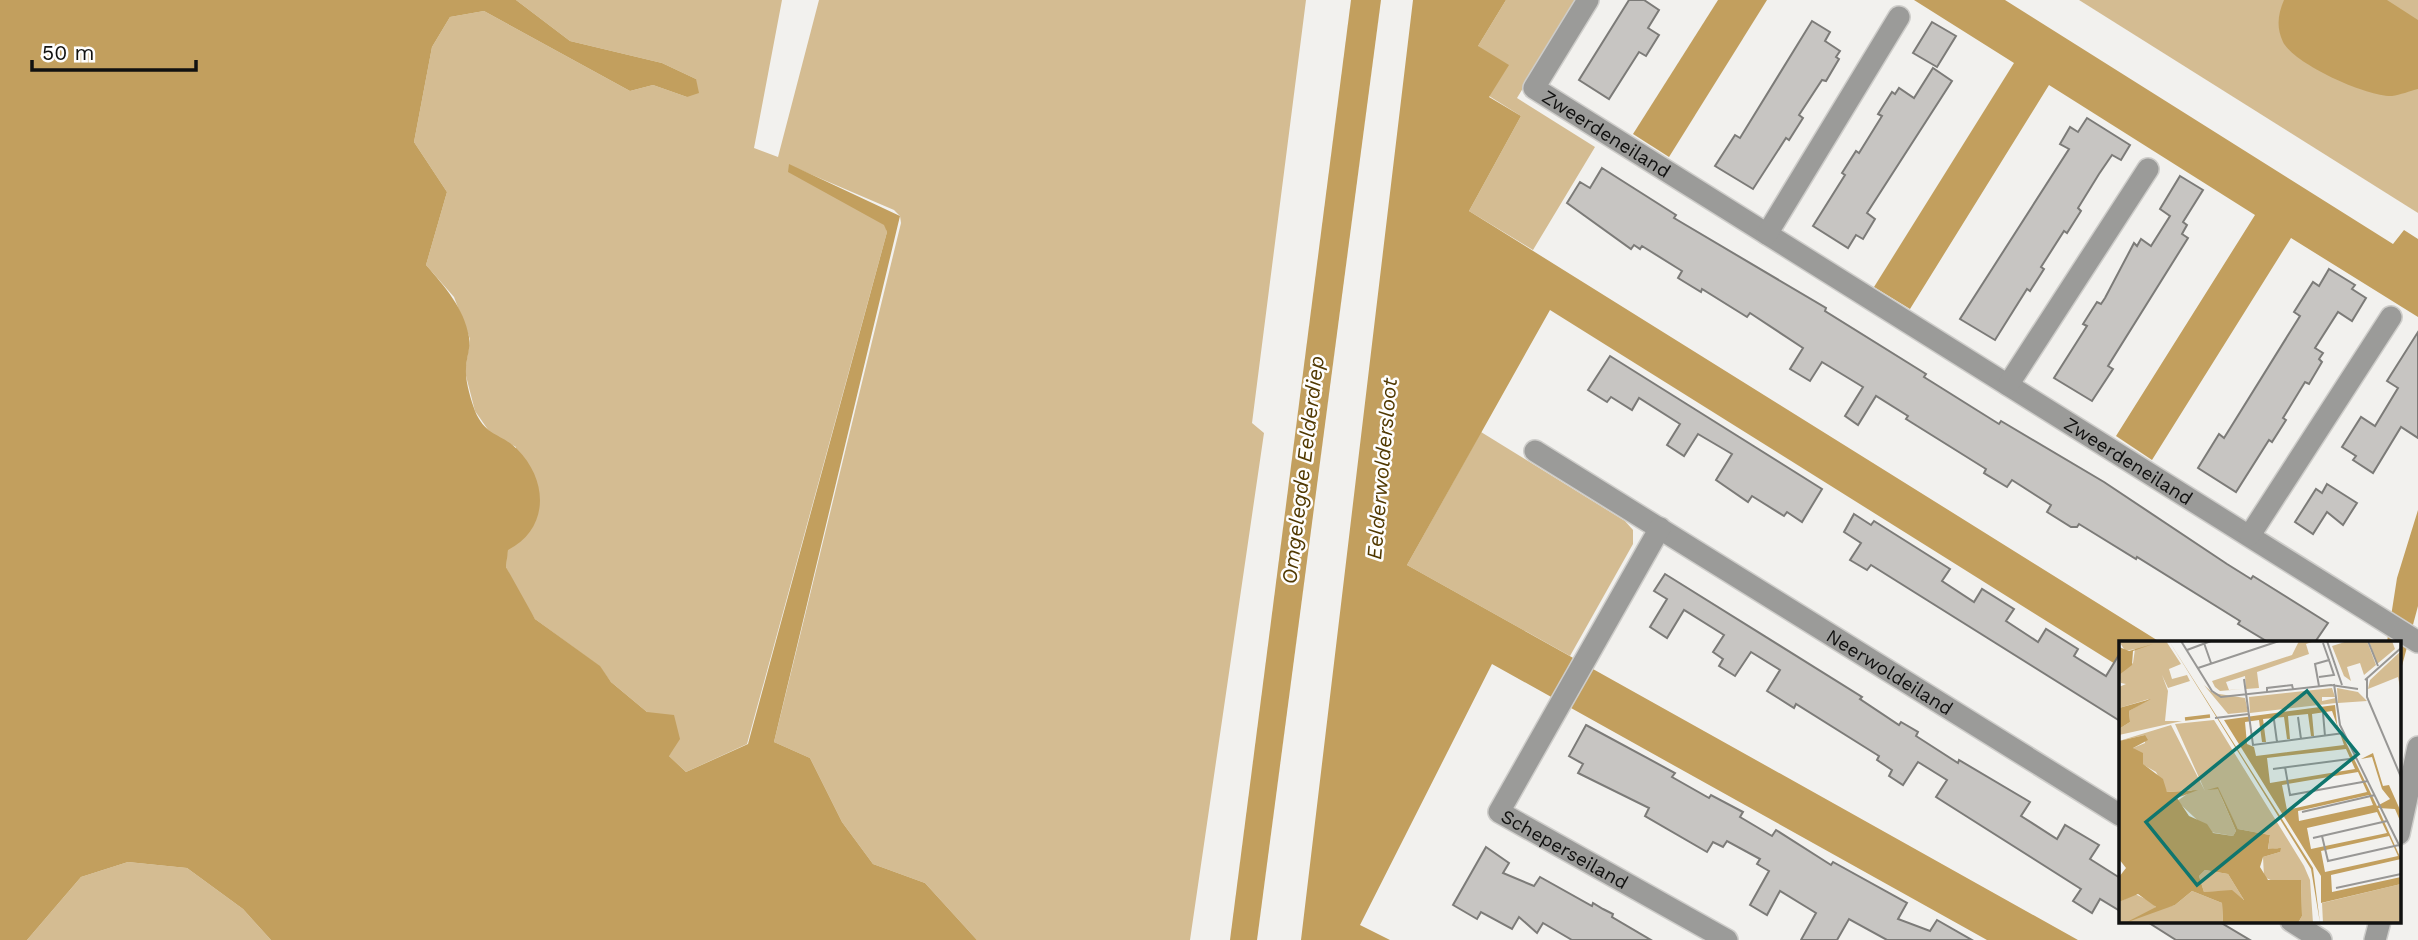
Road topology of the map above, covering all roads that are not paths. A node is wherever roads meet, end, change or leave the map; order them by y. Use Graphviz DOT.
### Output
graph roads {
  1 [pos="1588,0"];
  2 [pos="1899,17"];
  3 [pos="2148,169"];
  4 [pos="1767,234"];
  5 [pos="2391,317"];
  6 [pos="2008,385"];
  7 [pos="1535,451"];
  8 [pos="1660,528"];
  9 [pos="2250,535"];
  10 [pos="2416,640"];
  11 [pos="2418,747"];
  12 [pos="2119,814"];
  13 [pos="2400,829"];
  14 [pos="2380,922"];
  15 [pos="1727,940"];
  16 [pos="2375,940"];
  1 -- 4 [label="street, Zweerdeneiland"];
  2 -- 4 [label="street"];
  3 -- 6 [label="street"];
  4 -- 6 [label="street, Zweerdeneiland"];
  5 -- 9 [label="street"];
  6 -- 9 [label="street, Zweerdeneiland"];
  7 -- 8 [label="street, Neerwoldeiland"];
  8 -- 12 [label="street, Neerwoldeiland"];
  8 -- 15 [label="street, Scheperseiland"];
  9 -- 10 [label="street, Zweerdeneiland"];
  11 -- 13 [label="street"];
  14 -- 16 [label="street"];
}
